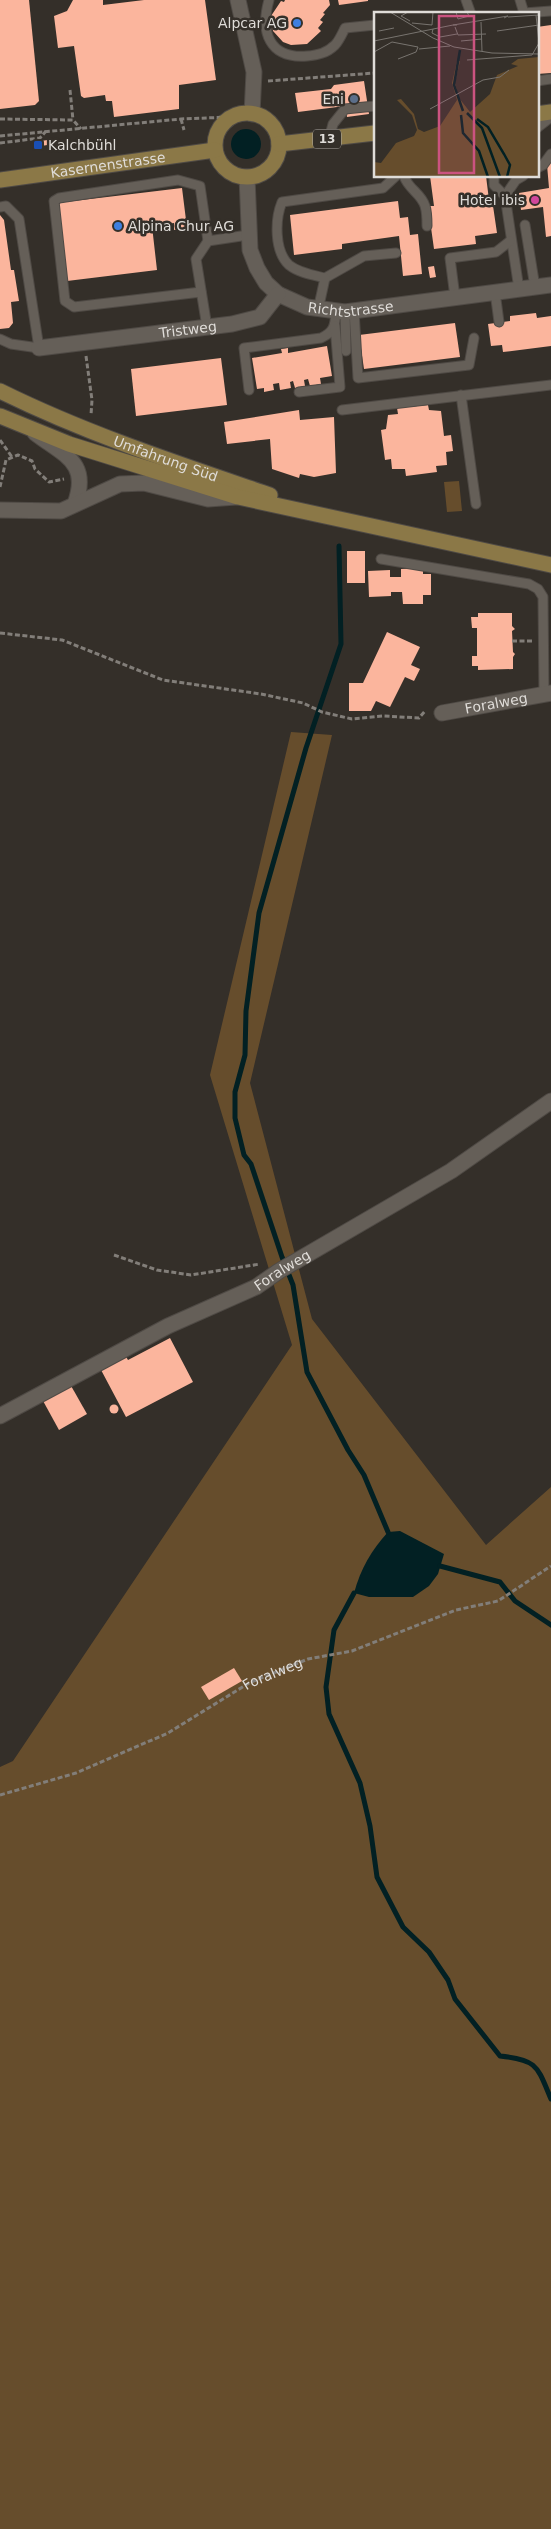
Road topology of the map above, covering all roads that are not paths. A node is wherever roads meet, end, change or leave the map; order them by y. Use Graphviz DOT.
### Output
graph roads {
  1 [pos="238,0"];
  2 [pos="269,0"];
  3 [pos="466,0"];
  4 [pos="551,11"];
  5 [pos="470,12"];
  6 [pos="538,12"];
  7 [pos="374,25"];
  8 [pos="551,80"];
  9 [pos="538,81"];
  10 [pos="374,106"];
  11 [pos="551,112"];
  12 [pos="252,114"];
  13 [pos="538,114"];
  14 [pos="551,117"];
  15 [pos="538,127"];
  16 [pos="374,133"];
  17 [pos="329,139"];
  18 [pos="279,144"];
  19 [pos="215,150"];
  20 [pos="551,154"];
  21 [pos="538,168"];
  22 [pos="247,177"];
  23 [pos="394,178"];
  24 [pos="405,178"];
  25 [pos="494,178"];
  26 [pos="520,178"];
  27 [pos="0,180"];
  28 [pos="504,196"];
  29 [pos="0,207"];
  30 [pos="525,225"];
  31 [pos="427,226"];
  32 [pos="248,235"];
  33 [pos="208,241"];
  34 [pos="510,241"];
  35 [pos="396,253"];
  36 [pos="326,278"];
  37 [pos="551,285"];
  38 [pos="535,287"];
  39 [pos="520,289"];
  40 [pos="201,292"];
  41 [pos="495,292"];
  42 [pos="278,294"];
  43 [pos="455,297"];
  44 [pos="318,310"];
  45 [pos="343,315"];
  46 [pos="499,322"];
  47 [pos="207,327"];
  48 [pos="474,338"];
  49 [pos="0,339"];
  50 [pos="39,348"];
  51 [pos="346,351"];
  52 [pos="551,385"];
  53 [pos="249,390"];
  54 [pos="0,391"];
  55 [pos="299,392"];
  56 [pos="462,395"];
  57 [pos="342,410"];
  58 [pos="0,416"];
  59 [pos="32,430"];
  60 [pos="238,497"];
  61 [pos="75,504"];
  62 [pos="476,504"];
  63 [pos="0,510"];
  64 [pos="334,516"];
  65 [pos="381,559"];
  66 [pos="551,565"];
  67 [pos="547,693"];
  68 [pos="442,713"];
  69 [pos="551,1101"];
  70 [pos="0,1416"];
  1 -- 12 [label="street"];
  2 -- 7 [label="lane"];
  3 -- 5 [label="lane"];
  4 -- 6 [label="lane"];
  8 -- 9 [label="lane"];
  10 -- 17 [label="lane"];
  11 -- 13 [label="main road"];
  12 -- 18 [label="main road"];
  12 -- 19 [label="main road"];
  14 -- 15 [label="lane"];
  16 -- 17 [label="main road, 13"];
  17 -- 18 [label="main road, 13"];
  18 -- 22 [label="main road"];
  19 -- 22 [label="main road"];
  19 -- 27 [label="main road, Kasernenstrasse"];
  20 -- 21 [label="lane"];
  22 -- 32 [label="street, Richtstrasse"];
  23 -- 36 [label="lane"];
  24 -- 31 [label="lane"];
  25 -- 28 [label="lane"];
  26 -- 28 [label="lane"];
  28 -- 34 [label="lane"];
  29 -- 50 [label="lane"];
  30 -- 38 [label="lane"];
  32 -- 33 [label="lane"];
  32 -- 42 [label="street, Richtstrasse"];
  33 -- 40 [label="lane"];
  33 -- 40 [label="lane"];
  34 -- 39 [label="lane"];
  34 -- 43 [label="lane"];
  35 -- 36 [label="lane"];
  36 -- 44 [label="lane"];
  37 -- 38 [label="street, Richtstrasse"];
  38 -- 39 [label="street, Richtstrasse"];
  39 -- 41 [label="street, Richtstrasse"];
  40 -- 47 [label="lane"];
  41 -- 43 [label="street, Richtstrasse"];
  41 -- 46 [label="lane"];
  42 -- 44 [label="street, Richtstrasse"];
  42 -- 47 [label="street, Tristweg"];
  43 -- 45 [label="street, Richtstrasse"];
  44 -- 45 [label="street, Richtstrasse"];
  45 -- 48 [label="lane"];
  45 -- 51 [label="lane"];
  45 -- 53 [label="lane"];
  45 -- 55 [label="lane"];
  47 -- 50 [label="street, Tristweg"];
  49 -- 50 [label="lane"];
  52 -- 56 [label="lane"];
  54 -- 64 [label="main road, Umfahrung Süd"];
  56 -- 57 [label="lane"];
  56 -- 62 [label="lane"];
  58 -- 59 [label="main road, Umfahrung Süd"];
  59 -- 60 [label="main road, Umfahrung Süd"];
  59 -- 61 [label="street"];
  60 -- 61 [label="street"];
  60 -- 64 [label="main road, Umfahrung Süd"];
  61 -- 63 [label="street"];
  64 -- 66 [label="main road, Umfahrung Süd"];
  65 -- 67 [label="lane"];
  67 -- 68 [label="street, Foralweg"];
  69 -- 70 [label="street, Foralweg"];
}
